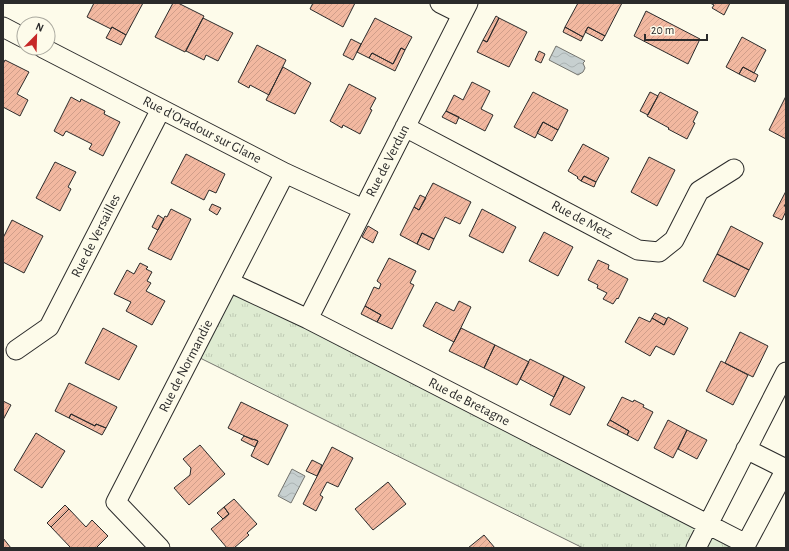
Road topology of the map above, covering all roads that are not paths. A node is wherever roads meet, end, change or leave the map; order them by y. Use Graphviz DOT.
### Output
graph roads {
  1 [pos="440,3"];
  2 [pos="465,9"];
  3 [pos="3,27"];
  4 [pos="16,34"];
  5 [pos="56,55"];
  6 [pos="161,109"];
  7 [pos="405,127"];
  8 [pos="734,169"];
  9 [pos="285,173"];
  10 [pos="364,209"];
  11 [pos="229,282"];
  12 [pos="308,319"];
  13 [pos="16,350"];
  14 [pos="786,372"];
  15 [pos="746,449"];
  16 [pos="786,469"];
  17 [pos="708,525"];
  18 [pos="745,546"];
  19 [pos="160,548"];
  20 [pos="696,548"];
  1 -- 2 [label="street"];
  2 -- 7 [label="street, Rue de Verdun"];
  3 -- 4 [label="street"];
  5 -- 6 [label="street, Rue d'Oradour sur Glane"];
  6 -- 9 [label="street, Rue d'Oradour sur Glane"];
  6 -- 13 [label="street, Rue de Versailles"];
  7 -- 8 [label="street, Rue de Metz"];
  7 -- 10 [label="street, Rue de Verdun"];
  9 -- 10 [label="street, Rue d'Oradour sur Glane"];
  9 -- 11 [label="street, Rue de Normandie"];
  10 -- 12 [label="street, Rue de Verdun"];
  11 -- 12 [label="street, Rue de Bretagne"];
  11 -- 19 [label="street, Rue de Normandie"];
  12 -- 17 [label="street, Rue de Bretagne"];
  14 -- 15 [label="street"];
  15 -- 16 [label="street"];
  15 -- 17 [label="street"];
  16 -- 18 [label="street"];
  17 -- 18 [label="street, Rue de Bretagne"];
  17 -- 20 [label="street"];
}
